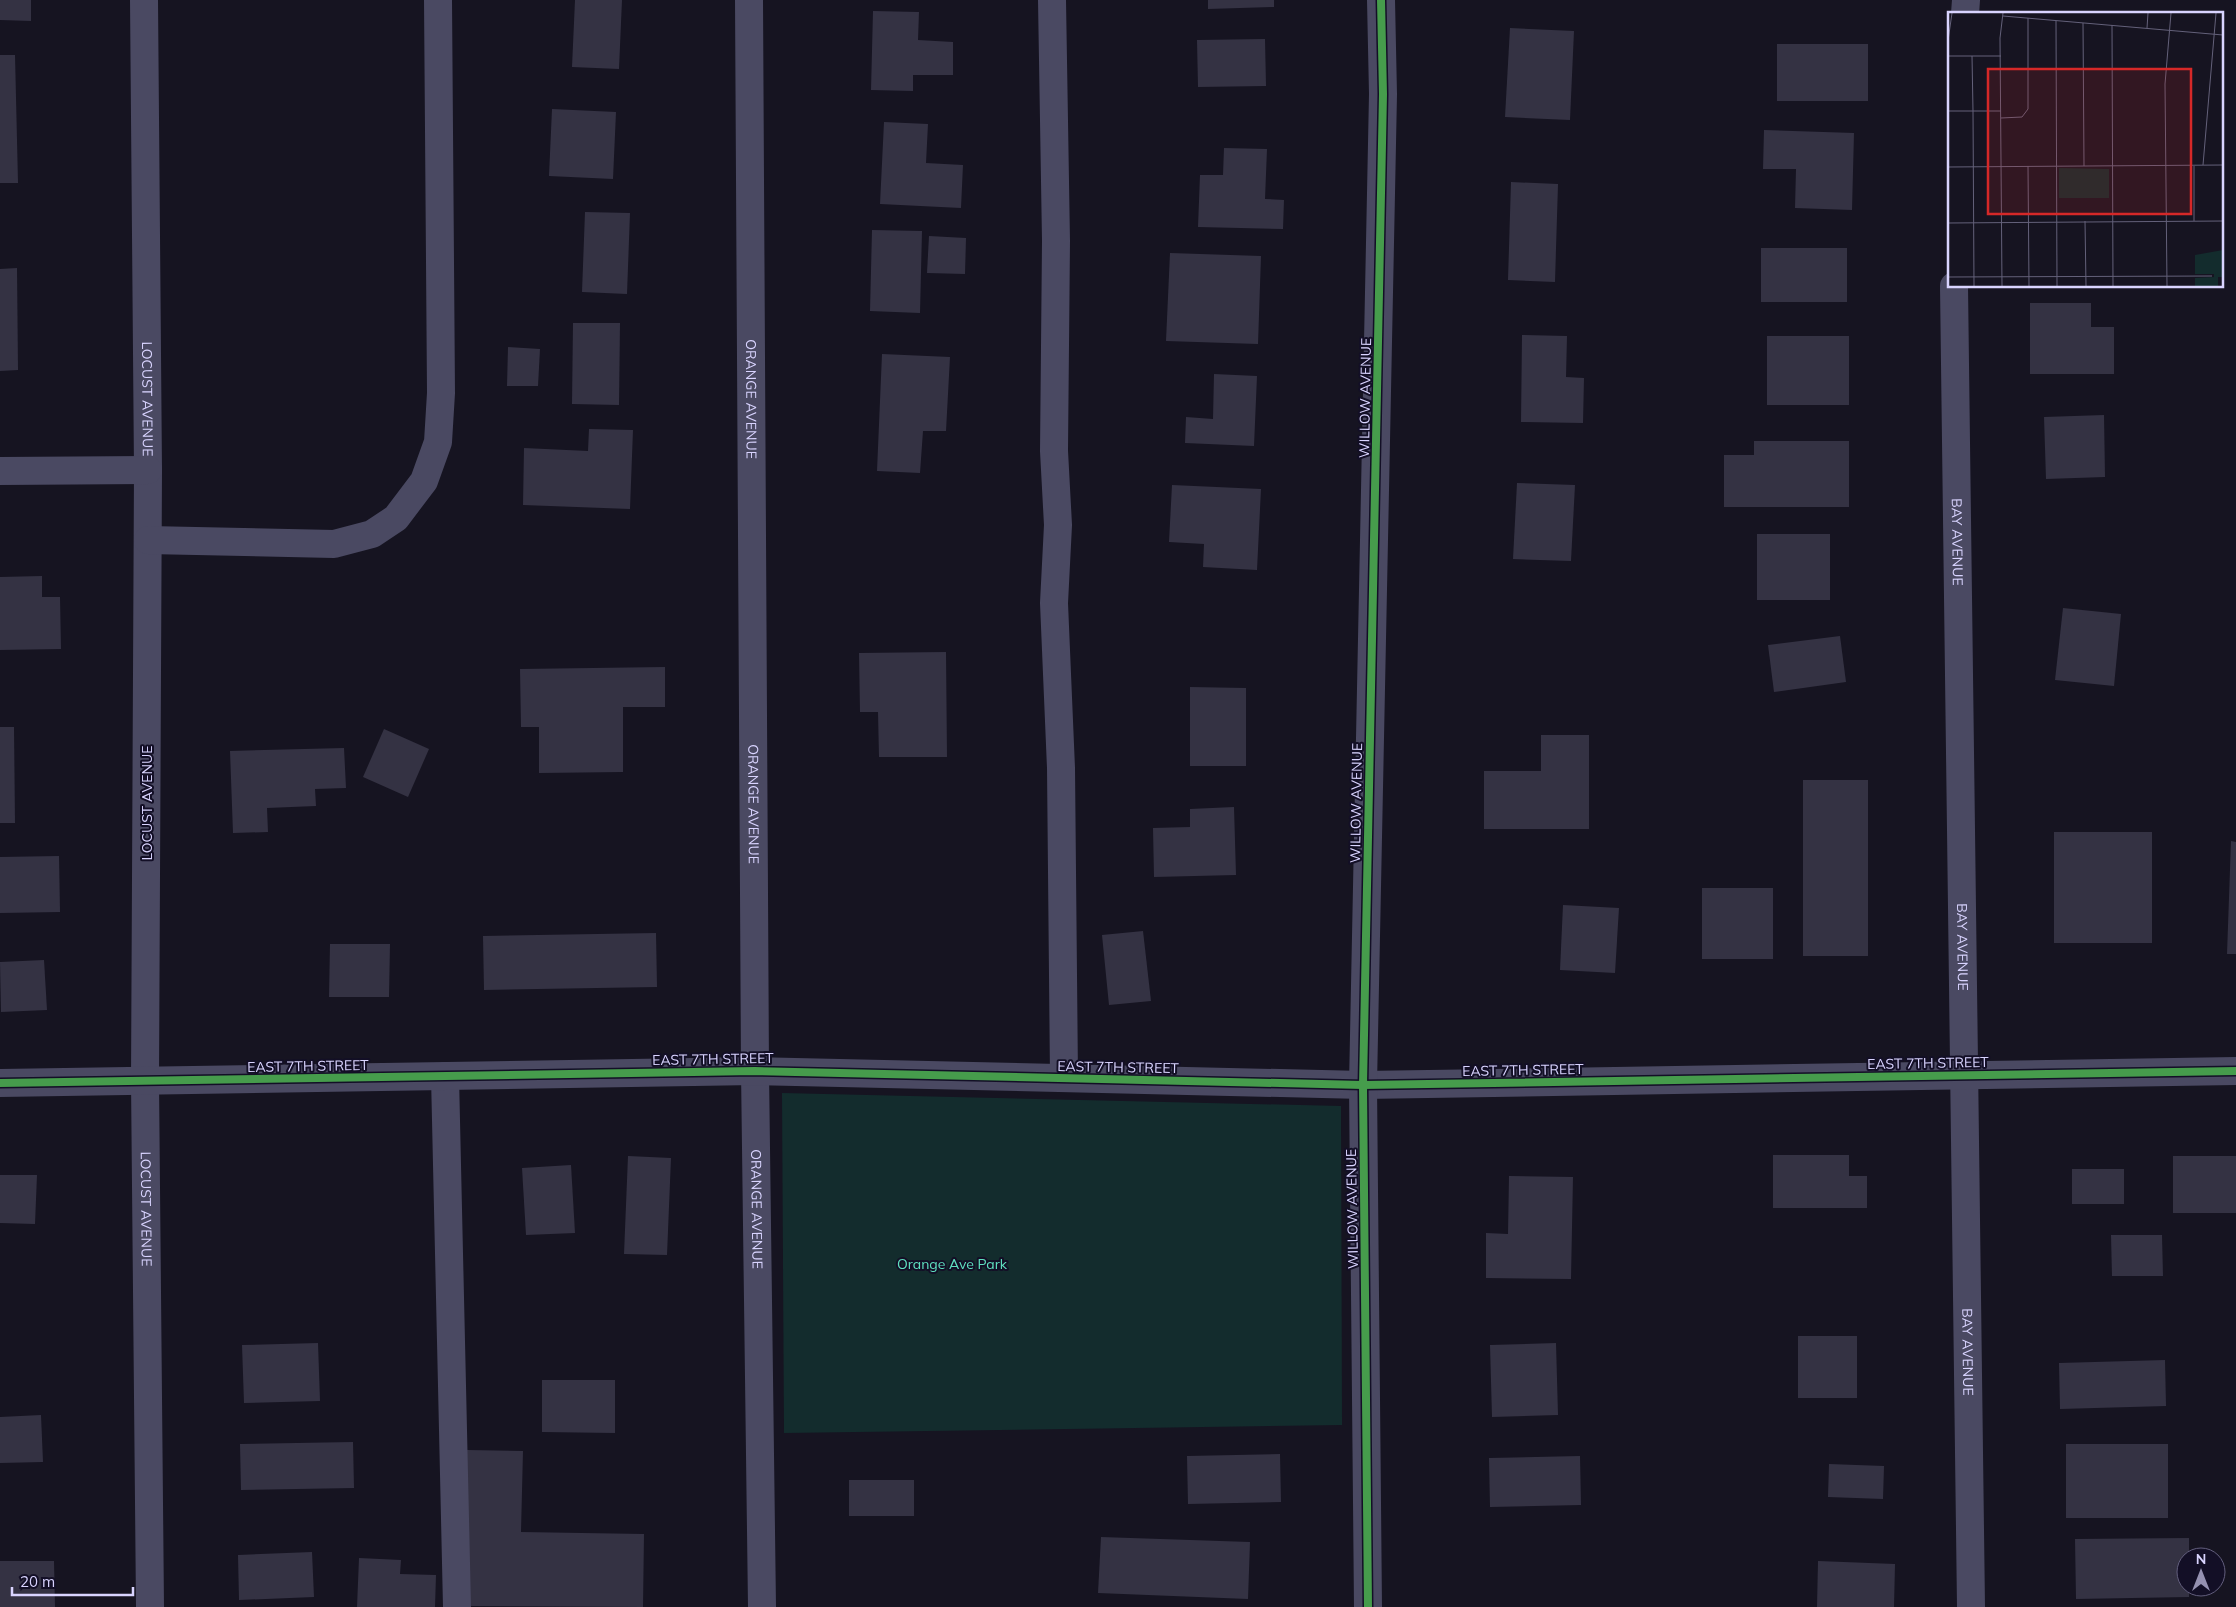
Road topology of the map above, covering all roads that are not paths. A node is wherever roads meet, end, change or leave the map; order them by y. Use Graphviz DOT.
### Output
graph roads {
  1 [pos="144,0"];
  2 [pos="438,0"];
  3 [pos="749,0"];
  4 [pos="1052,0"];
  5 [pos="1381,0"];
  6 [pos="1954,288"];
  7 [pos="148,470"];
  8 [pos="0,471"];
  9 [pos="148,540"];
  10 [pos="2236,1070"];
  11 [pos="755,1071"];
  12 [pos="1964,1075"];
  13 [pos="445,1076"];
  14 [pos="1064,1078"];
  15 [pos="146,1081"];
  16 [pos="0,1083"];
  17 [pos="1363,1085"];
  18 [pos="150,1607"];
  19 [pos="457,1607"];
  20 [pos="762,1607"];
  21 [pos="1368,1607"];
  22 [pos="1971,1607"];
  1 -- 7 [label="street, LOCUST AVENUE"];
  2 -- 9 [label="street"];
  3 -- 11 [label="street, ORANGE AVENUE"];
  4 -- 14 [label="street"];
  5 -- 17 [label="street, WILLOW AVENUE"];
  6 -- 12 [label="street, BAY AVENUE"];
  7 -- 8 [label="street"];
  7 -- 9 [label="street, LOCUST AVENUE"];
  9 -- 15 [label="street, LOCUST AVENUE"];
  10 -- 12 [label="street, EAST 7TH STREET"];
  11 -- 13 [label="street, EAST 7TH STREET"];
  11 -- 14 [label="street, EAST 7TH STREET"];
  11 -- 20 [label="street, ORANGE AVENUE"];
  12 -- 17 [label="street, EAST 7TH STREET"];
  12 -- 22 [label="street, BAY AVENUE"];
  13 -- 15 [label="street, EAST 7TH STREET"];
  13 -- 19 [label="street"];
  14 -- 17 [label="street, EAST 7TH STREET"];
  15 -- 16 [label="street, EAST 7TH STREET"];
  15 -- 18 [label="street, LOCUST AVENUE"];
  17 -- 21 [label="street, WILLOW AVENUE"];
}
